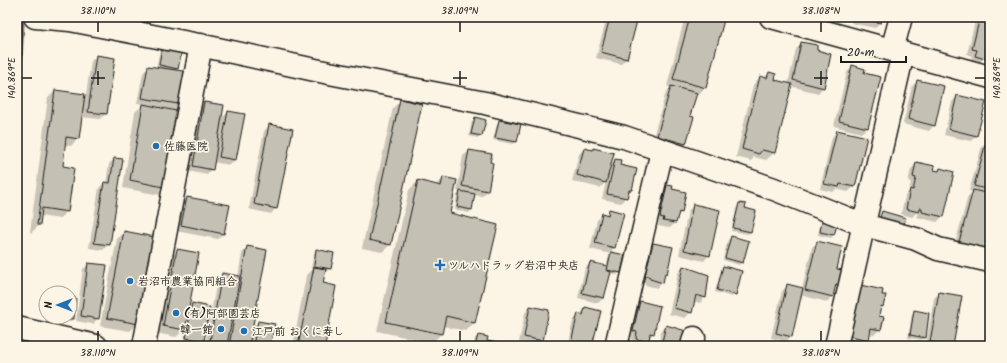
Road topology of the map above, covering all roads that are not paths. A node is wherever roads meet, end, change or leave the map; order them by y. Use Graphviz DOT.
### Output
graph roads {
  1 [pos="35,17"];
  2 [pos="771,17"];
  3 [pos="901,17"];
  4 [pos="201,45"];
  5 [pos="897,51"];
  6 [pos="990,77"];
  7 [pos="662,151"];
  8 [pos="864,225"];
  9 [pos="990,261"];
  10 [pos="17,328"];
  11 [pos="96,346"];
  12 [pos="144,346"];
  13 [pos="616,346"];
  14 [pos="836,346"];
  1 -- 4 [label="street"];
  2 -- 5 [label="street"];
  3 -- 5 [label="street"];
  4 -- 7 [label="street"];
  4 -- 12 [label="street"];
  5 -- 6 [label="street"];
  5 -- 8 [label="street"];
  7 -- 8 [label="street"];
  7 -- 13 [label="street"];
  8 -- 9 [label="street"];
  8 -- 14 [label="street"];
  10 -- 11 [label="street"];
}
